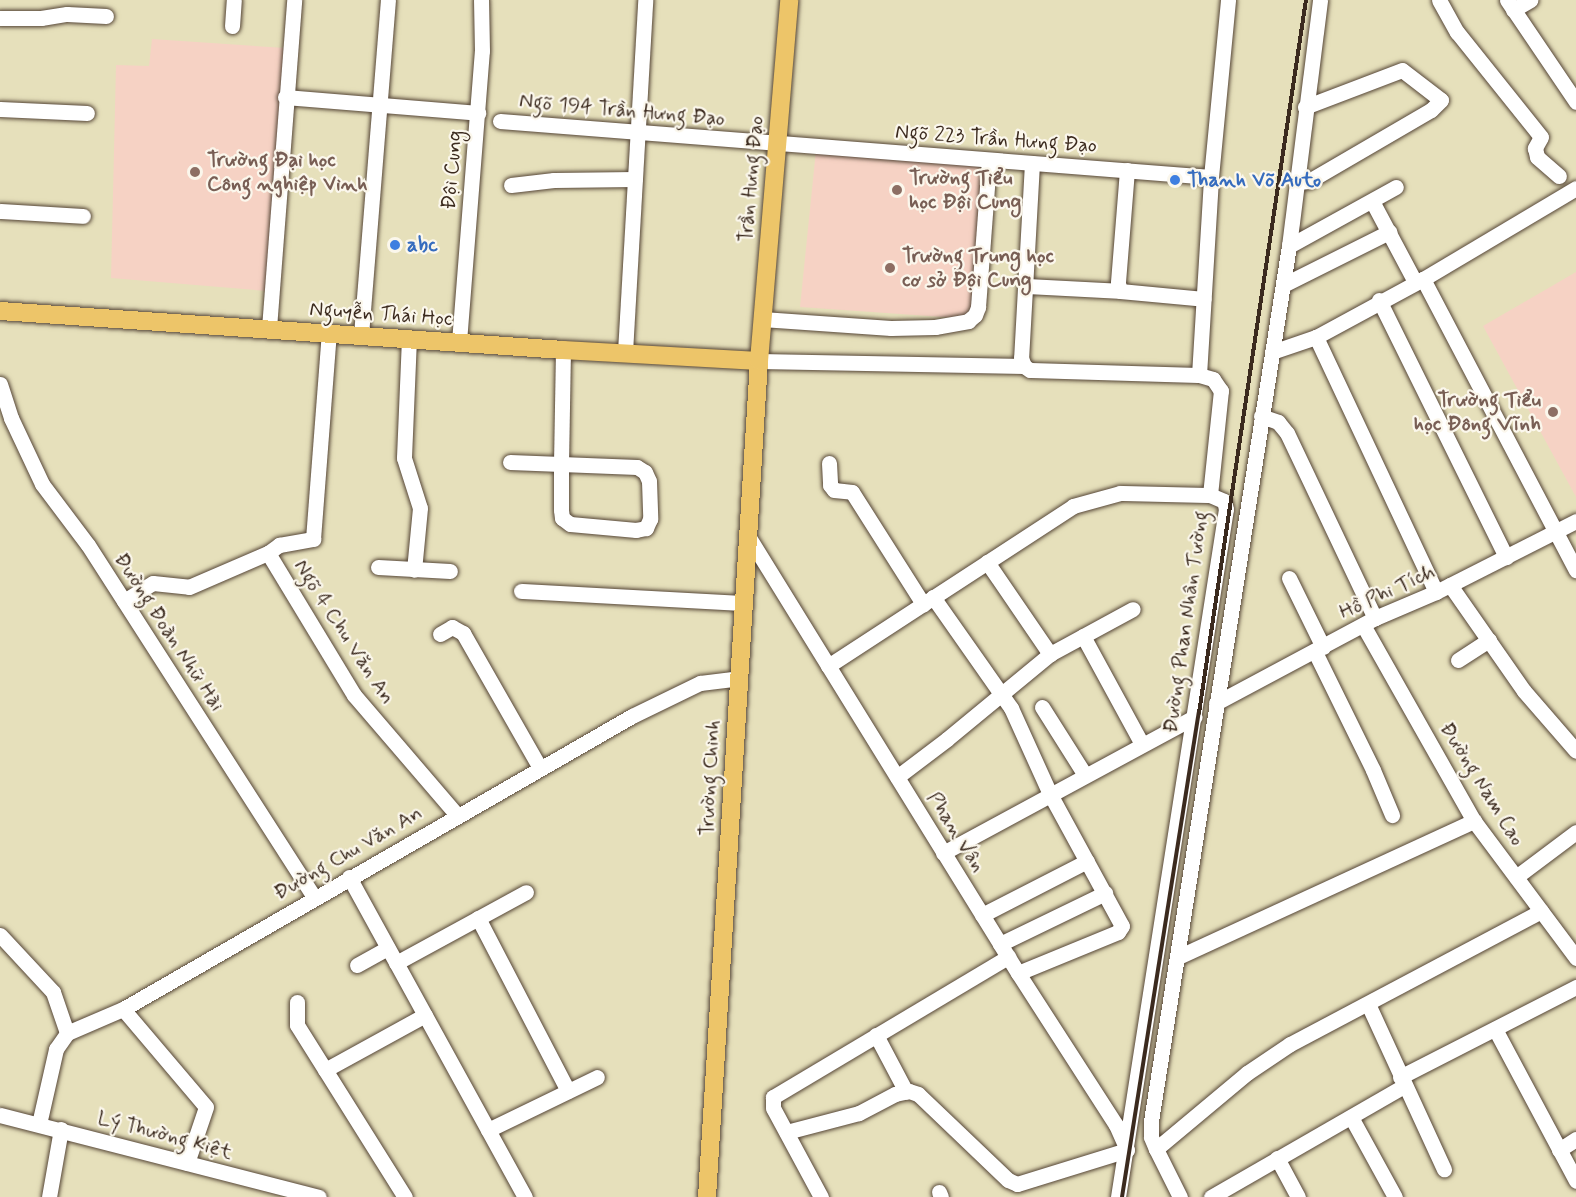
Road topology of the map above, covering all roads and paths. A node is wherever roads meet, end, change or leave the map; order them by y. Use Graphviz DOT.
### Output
graph roads {
  1 [pos="234,0"];
  2 [pos="294,0"];
  3 [pos="388,0"];
  4 [pos="481,0"];
  5 [pos="645,0"];
  6 [pos="789,0"];
  7 [pos="1228,0"];
  8 [pos="1320,0"];
  9 [pos="1439,0"];
  10 [pos="1530,0"];
  11 [pos="1510,5"];
  12 [pos="106,16"];
  13 [pos="0,18"];
  14 [pos="232,26"];
  15 [pos="285,98"];
  16 [pos="1576,102"];
  17 [pos="380,105"];
  18 [pos="1305,107"];
  19 [pos="0,109"];
  20 [pos="87,113"];
  21 [pos="478,113"];
  22 [pos="500,121"];
  23 [pos="638,133"];
  24 [pos="777,143"];
  25 [pos="989,160"];
  26 [pos="1032,163"];
  27 [pos="1127,170"];
  28 [pos="1558,176"];
  29 [pos="1211,177"];
  30 [pos="635,179"];
  31 [pos="1298,182"];
  32 [pos="511,185"];
  33 [pos="1396,188"];
  34 [pos="1576,188"];
  35 [pos="1372,201"];
  36 [pos="0,211"];
  37 [pos="83,216"];
  38 [pos="1389,232"];
  39 [pos="1289,246"];
  40 [pos="1419,281"];
  41 [pos="1283,285"];
  42 [pos="1025,286"];
  43 [pos="1120,291"];
  44 [pos="1204,299"];
  45 [pos="1379,300"];
  46 [pos="0,311"];
  47 [pos="762,319"];
  48 [pos="269,328"];
  49 [pos="329,333"];
  50 [pos="361,335"];
  51 [pos="1316,337"];
  52 [pos="409,339"];
  53 [pos="459,342"];
  54 [pos="563,351"];
  55 [pos="625,352"];
  56 [pos="1272,352"];
  57 [pos="759,361"];
  58 [pos="1024,366"];
  59 [pos="1199,375"];
  60 [pos="0,384"];
  61 [pos="1261,416"];
  62 [pos="510,462"];
  63 [pos="829,463"];
  64 [pos="561,464"];
  65 [pos="1210,495"];
  66 [pos="1576,521"];
  67 [pos="1556,529"];
  68 [pos="748,536"];
  69 [pos="268,553"];
  70 [pos="1506,556"];
  71 [pos="987,562"];
  72 [pos="378,567"];
  73 [pos="414,570"];
  74 [pos="1576,570"];
  75 [pos="450,572"];
  76 [pos="1289,578"];
  77 [pos="1450,585"];
  78 [pos="521,591"];
  79 [pos="1436,592"];
  80 [pos="928,600"];
  81 [pos="124,601"];
  82 [pos="744,603"];
  83 [pos="1134,609"];
  84 [pos="1369,622"];
  85 [pos="440,634"];
  86 [pos="1083,636"];
  87 [pos="1489,640"];
  88 [pos="1319,649"];
  89 [pos="1050,654"];
  90 [pos="1458,660"];
  91 [pos="828,666"];
  92 [pos="739,678"];
  93 [pos="1000,694"];
  94 [pos="1216,704"];
  95 [pos="1042,707"];
  96 [pos="1195,717"];
  97 [pos="1142,744"];
  98 [pos="1576,751"];
  99 [pos="540,768"];
  100 [pos="1085,775"];
  101 [pos="897,777"];
  102 [pos="1050,794"];
  103 [pos="457,815"];
  104 [pos="1392,815"];
  105 [pos="1474,820"];
  106 [pos="1576,832"];
  107 [pos="943,853"];
  108 [pos="1087,861"];
  109 [pos="349,877"];
  110 [pos="1516,877"];
  111 [pos="526,892"];
  112 [pos="1105,893"];
  113 [pos="314,897"];
  114 [pos="1541,911"];
  115 [pos="982,915"];
  116 [pos="478,918"];
  117 [pos="0,935"];
  118 [pos="388,948"];
  119 [pos="1004,950"];
  120 [pos="1178,957"];
  121 [pos="1576,958"];
  122 [pos="396,963"];
  123 [pos="357,965"];
  124 [pos="1018,973"];
  125 [pos="1576,987"];
  126 [pos="297,1002"];
  127 [pos="1368,1004"];
  128 [pos="123,1009"];
  129 [pos="425,1015"];
  130 [pos="1495,1029"];
  131 [pos="67,1033"];
  132 [pos="876,1035"];
  133 [pos="325,1070"];
  134 [pos="597,1077"];
  135 [pos="1402,1081"];
  136 [pos="568,1091"];
  137 [pos="906,1092"];
  138 [pos="0,1115"];
  139 [pos="1351,1117"];
  140 [pos="39,1124"];
  141 [pos="61,1129"];
  142 [pos="488,1130"];
  143 [pos="786,1132"];
  144 [pos="1576,1139"];
  145 [pos="1156,1149"];
  146 [pos="1127,1150"];
  147 [pos="1559,1150"];
  148 [pos="1278,1158"];
  149 [pos="187,1162"];
  150 [pos="1444,1169"];
  151 [pos="1576,1181"];
  152 [pos="49,1197"];
  153 [pos="319,1197"];
  154 [pos="405,1197"];
  155 [pos="525,1197"];
  156 [pos="707,1197"];
  157 [pos="820,1197"];
  158 [pos="1118,1197"];
  159 [pos="1180,1197"];
  160 [pos="1211,1197"];
  161 [pos="1298,1197"];
  162 [pos="1395,1197"];
  1 -- 14 [label="street"];
  2 -- 15 [label="street"];
  3 -- 17 [label="street"];
  4 -- 21 [label="street, Đội Cung"];
  5 -- 23 [label="street"];
  6 -- 24 [label="main road, Trần Hưng Đạo"];
  7 -- 29 [label="street"];
  8 -- 18 [label="street"];
  9 -- 28 [label="street"];
  10 -- 11 [label="street"];
  11 -- 16 [label="street"];
  12 -- 13 [label="street"];
  15 -- 17 [label="street"];
  15 -- 48 [label="street"];
  17 -- 21 [label="street"];
  17 -- 50 [label="street"];
  18 -- 31 [label="street"];
  18 -- 31 [label="street"];
  19 -- 20 [label="street"];
  21 -- 53 [label="street, Đội Cung"];
  22 -- 23 [label="street, Ngõ 194 Trần Hưng Đạo"];
  23 -- 24 [label="street, Ngõ 194 Trần Hưng Đạo"];
  23 -- 30 [label="street"];
  24 -- 25 [label="street, Ngõ 223 Trần Hưng Đạo"];
  24 -- 47 [label="main road, Trần Hưng Đạo"];
  25 -- 26 [label="street, Ngõ 223 Trần Hưng Đạo"];
  25 -- 47 [label="street"];
  26 -- 27 [label="street, Ngõ 223 Trần Hưng Đạo"];
  26 -- 42 [label="street"];
  27 -- 29 [label="street, Ngõ 223 Trần Hưng Đạo"];
  27 -- 43 [label="street"];
  29 -- 44 [label="street"];
  30 -- 32 [label="street"];
  30 -- 55 [label="street"];
  31 -- 39 [label="street"];
  33 -- 35 [label="street"];
  34 -- 40 [label="street"];
  35 -- 38 [label="street"];
  35 -- 39 [label="street"];
  36 -- 37 [label="street"];
  38 -- 40 [label="street"];
  38 -- 41 [label="street"];
  39 -- 41 [label="street"];
  40 -- 45 [label="street"];
  40 -- 67 [label="street"];
  41 -- 56 [label="street"];
  42 -- 43 [label="street"];
  42 -- 58 [label="street"];
  43 -- 44 [label="street"];
  44 -- 59 [label="street"];
  45 -- 51 [label="street"];
  45 -- 70 [label="street"];
  46 -- 48 [label="main road, Nguyễn Thái Học"];
  47 -- 57 [label="main road, Trần Hưng Đạo"];
  48 -- 49 [label="main road, Nguyễn Thái Học"];
  49 -- 50 [label="main road, Nguyễn Thái Học"];
  49 -- 69 [label="street"];
  50 -- 52 [label="main road, Nguyễn Thái Học"];
  51 -- 56 [label="street"];
  51 -- 79 [label="street"];
  52 -- 53 [label="main road, Nguyễn Thái Học"];
  52 -- 73 [label="street"];
  53 -- 54 [label="main road, Nguyễn Thái Học"];
  54 -- 55 [label="main road, Nguyễn Thái Học"];
  54 -- 64 [label="street"];
  55 -- 57 [label="main road, Nguyễn Thái Học"];
  56 -- 61 [label="street"];
  57 -- 58 [label="street"];
  57 -- 68 [label="main road, Trường Chinh"];
  58 -- 59 [label="street"];
  59 -- 65 [label="street, Đường Phan Nhân Tường"];
  60 -- 81 [label="street, Đường Đoàn Nhữ Hài"];
  61 -- 84 [label="street, Đường Nam Cao"];
  61 -- 94 [label="street"];
  62 -- 64 [label="street"];
  63 -- 80 [label="street"];
  64 -- 64 [label="street"];
  65 -- 71 [label="street"];
  65 -- 96 [label="street, Đường Phan Nhân Tường"];
  66 -- 67 [label="street, Hồ Phi Tích"];
  67 -- 70 [label="street, Hồ Phi Tích"];
  67 -- 74 [label="street"];
  68 -- 82 [label="main road, Trường Chinh"];
  68 -- 91 [label="street, Phan Vân"];
  69 -- 81 [label="street"];
  69 -- 103 [label="street, Ngõ 4 Chu Văn An"];
  70 -- 77 [label="street, Hồ Phi Tích"];
  71 -- 80 [label="street"];
  71 -- 89 [label="street"];
  72 -- 73 [label="street"];
  73 -- 75 [label="street"];
  76 -- 88 [label="street"];
  77 -- 79 [label="street, Hồ Phi Tích"];
  77 -- 87 [label="street"];
  78 -- 82 [label="street"];
  79 -- 84 [label="street, Hồ Phi Tích"];
  80 -- 91 [label="street"];
  80 -- 93 [label="street"];
  81 -- 113 [label="street, Đường Đoàn Nhữ Hài"];
  82 -- 92 [label="main road, Trường Chinh"];
  83 -- 86 [label="street"];
  84 -- 88 [label="street, Hồ Phi Tích"];
  84 -- 105 [label="street, Đường Nam Cao"];
  85 -- 99 [label="street"];
  86 -- 89 [label="street"];
  86 -- 97 [label="street"];
  87 -- 90 [label="street"];
  87 -- 98 [label="street"];
  88 -- 94 [label="street, Hồ Phi Tích"];
  88 -- 104 [label="street"];
  89 -- 93 [label="street"];
  91 -- 101 [label="street, Phan Vân"];
  92 -- 99 [label="street, Đường Chu Văn An"];
  92 -- 156 [label="main road, Trường Chinh"];
  93 -- 101 [label="street"];
  93 -- 102 [label="street"];
  94 -- 120 [label="street"];
  95 -- 100 [label="street"];
  96 -- 97 [label="street"];
  96 -- 146 [label="street, Đường Phan Nhân Tường"];
  97 -- 100 [label="street"];
  99 -- 103 [label="street, Đường Chu Văn An"];
  100 -- 102 [label="street"];
  101 -- 107 [label="street, Phan Vân"];
  102 -- 107 [label="street"];
  102 -- 108 [label="street"];
  103 -- 109 [label="street, Đường Chu Văn An"];
  105 -- 110 [label="street, Đường Nam Cao"];
  105 -- 120 [label="street"];
  106 -- 110 [label="street"];
  107 -- 115 [label="street, Phan Vân"];
  108 -- 112 [label="street"];
  108 -- 115 [label="street"];
  109 -- 113 [label="street, Đường Chu Văn An"];
  109 -- 118 [label="street"];
  110 -- 114 [label="street, Đường Nam Cao"];
  111 -- 116 [label="street"];
  112 -- 119 [label="street"];
  112 -- 124 [label="street"];
  113 -- 128 [label="street, Đường Chu Văn An"];
  114 -- 121 [label="street, Đường Nam Cao"];
  114 -- 127 [label="street"];
  115 -- 119 [label="street, Phan Vân"];
  116 -- 122 [label="street"];
  116 -- 136 [label="street"];
  117 -- 131 [label="street"];
  118 -- 122 [label="street"];
  118 -- 123 [label="street"];
  119 -- 124 [label="street, Phan Vân"];
  119 -- 132 [label="street"];
  120 -- 145 [label="street"];
  122 -- 129 [label="street"];
  124 -- 146 [label="street, Phan Vân"];
  125 -- 130 [label="street"];
  126 -- 133 [label="street"];
  127 -- 135 [label="street"];
  127 -- 145 [label="street"];
  128 -- 131 [label="street, Đường Chu Văn An"];
  128 -- 149 [label="street"];
  129 -- 133 [label="street"];
  129 -- 142 [label="street"];
  130 -- 135 [label="street"];
  130 -- 147 [label="street"];
  131 -- 140 [label="street"];
  132 -- 137 [label="street"];
  132 -- 143 [label="street"];
  133 -- 154 [label="street"];
  134 -- 136 [label="street"];
  135 -- 139 [label="street"];
  135 -- 150 [label="street"];
  136 -- 142 [label="street"];
  137 -- 143 [label="street"];
  137 -- 146 [label="street"];
  138 -- 140 [label="street, Lý Thường Kiệt"];
  139 -- 148 [label="street"];
  139 -- 162 [label="street"];
  140 -- 141 [label="street, Lý Thường Kiệt"];
  141 -- 149 [label="street, Lý Thường Kiệt"];
  141 -- 152 [label="street"];
  142 -- 155 [label="street"];
  143 -- 157 [label="street"];
  144 -- 147 [label="street"];
  145 -- 159 [label="street"];
  146 -- 158 [label="street, Đường Phan Nhân Tường"];
  147 -- 151 [label="street"];
  148 -- 160 [label="street"];
  148 -- 161 [label="street"];
  149 -- 153 [label="street, Lý Thường Kiệt"];
}
